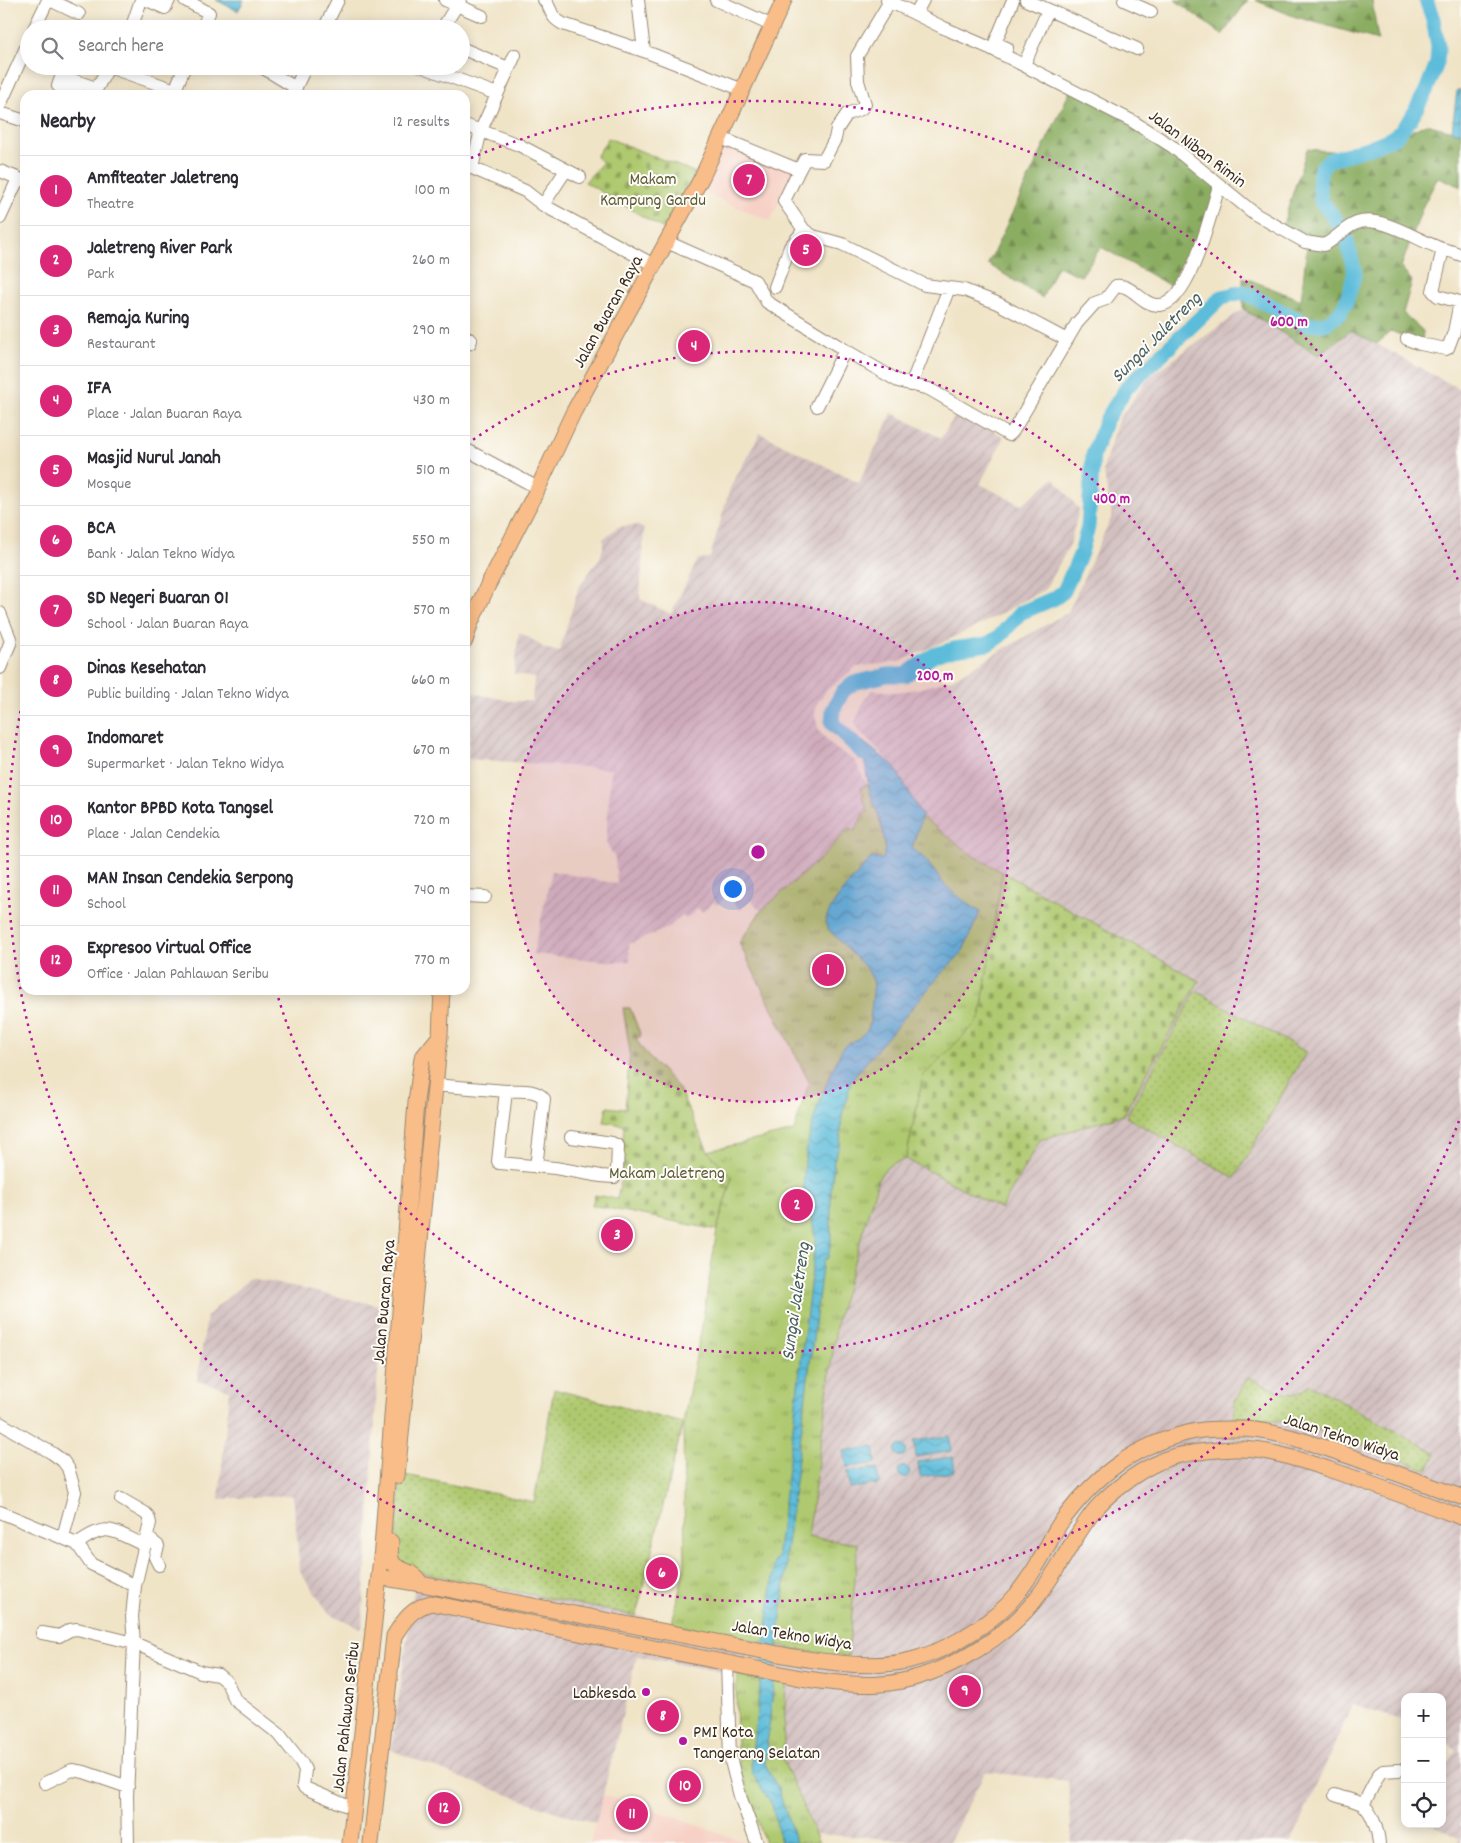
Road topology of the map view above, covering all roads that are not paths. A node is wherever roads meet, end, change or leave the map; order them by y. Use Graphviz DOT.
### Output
graph roads {
  1 [pos="49,0"];
  2 [pos="141,0"];
  3 [pos="147,0"];
  4 [pos="169,0"];
  5 [pos="185,0"];
  6 [pos="338,0"];
  7 [pos="544,0"];
  8 [pos="638,0"];
  9 [pos="716,0"];
  10 [pos="784,0"];
  11 [pos="923,0"];
  12 [pos="1013,0"];
  13 [pos="1026,0"];
  14 [pos="1124,0"];
  15 [pos="451,1"];
  16 [pos="888,1"];
  17 [pos="1048,10"];
  18 [pos="1151,12"];
  19 [pos="916,13"];
  20 [pos="79,14"];
  21 [pos="482,16"];
  22 [pos="39,20"];
  23 [pos="134,20"];
  24 [pos="206,20"];
  25 [pos="328,20"];
  26 [pos="445,20"];
  27 [pos="773,26"];
  28 [pos="1009,49"];
  29 [pos="1137,49"];
  30 [pos="644,51"];
  31 [pos="470,52"];
  32 [pos="515,55"];
  33 [pos="20,61"];
  34 [pos="1024,65"];
  35 [pos="508,68"];
  36 [pos="62,75"];
  37 [pos="69,75"];
  38 [pos="103,75"];
  39 [pos="130,75"];
  40 [pos="182,75"];
  41 [pos="272,75"];
  42 [pos="302,75"];
  43 [pos="445,75"];
  44 [pos="66,90"];
  45 [pos="91,90"];
  46 [pos="95,90"];
  47 [pos="169,90"];
  48 [pos="175,90"];
  49 [pos="293,90"];
  50 [pos="294,90"];
  51 [pos="743,90"];
  52 [pos="497,94"];
  53 [pos="0,105"];
  54 [pos="0,113"];
  55 [pos="20,119"];
  56 [pos="470,126"];
  57 [pos="481,130"];
  58 [pos="721,138"];
  59 [pos="470,163"];
  60 [pos="470,166"];
  61 [pos="566,170"];
  62 [pos="799,170"];
  63 [pos="0,171"];
  64 [pos="580,178"];
  65 [pos="20,179"];
  66 [pos="20,183"];
  67 [pos="1219,186"];
  68 [pos="543,205"];
  69 [pos="2,210"];
  70 [pos="804,230"];
  71 [pos="666,242"];
  72 [pos="1442,249"];
  73 [pos="1461,255"];
  74 [pos="654,265"];
  75 [pos="775,287"];
  76 [pos="948,288"];
  77 [pos="1407,339"];
  78 [pos="1067,340"];
  79 [pos="845,350"];
  80 [pos="911,385"];
  81 [pos="817,406"];
  82 [pos="470,452"];
  83 [pos="538,488"];
  84 [pos="0,613"];
  85 [pos="470,627"];
  86 [pos="1,661"];
  87 [pos="470,896"];
  88 [pos="485,896"];
  89 [pos="442,995"];
  90 [pos="440,1036"];
  91 [pos="434,1085"];
  92 [pos="506,1091"];
  93 [pos="570,1137"];
  94 [pos="536,1167"];
  95 [pos="0,1423"];
  96 [pos="1378,1467"];
  97 [pos="1372,1484"];
  98 [pos="1461,1497"];
  99 [pos="121,1499"];
  100 [pos="390,1499"];
  101 [pos="0,1512"];
  102 [pos="1461,1517"];
  103 [pos="63,1537"];
  104 [pos="145,1541"];
  105 [pos="77,1544"];
  106 [pos="159,1565"];
  107 [pos="379,1577"];
  108 [pos="421,1584"];
  109 [pos="135,1586"];
  110 [pos="42,1633"];
  111 [pos="134,1643"];
  112 [pos="734,1665"];
  113 [pos="1399,1770"];
  114 [pos="45,1783"];
  115 [pos="128,1786"];
  116 [pos="1335,1795"];
  117 [pos="1363,1805"];
  118 [pos="354,1807"];
  119 [pos="128,1843"];
  120 [pos="350,1843"];
  121 [pos="371,1843"];
  122 [pos="757,1843"];
  123 [pos="1379,1843"];
  1 -- 20 [label="street"];
  1 -- 22 [label="street"];
  2 -- 23 [label="street"];
  3 -- 4 [label="street"];
  5 -- 24 [label="street"];
  6 -- 25 [label="street"];
  7 -- 30 [label="street"];
  8 -- 30 [label="street"];
  9 -- 27 [label="street"];
  10 -- 27 [label="main road, Jalan Buaran Raya"];
  11 -- 19 [label="street"];
  12 -- 28 [label="street"];
  13 -- 17 [label="street"];
  14 -- 18 [label="street"];
  15 -- 21 [label="street"];
  15 -- 26 [label="street"];
  16 -- 19 [label="street, Jalan Niban Rimin"];
  16 -- 62 [label="street"];
  17 -- 29 [label="street"];
  17 -- 34 [label="street"];
  19 -- 34 [label="street, Jalan Niban Rimin"];
  27 -- 51 [label="main road, Jalan Buaran Raya"];
  30 -- 51 [label="street"];
  31 -- 35 [label="street"];
  32 -- 35 [label="street"];
  33 -- 53 [label="street"];
  34 -- 67 [label="street, Jalan Niban Rimin"];
  35 -- 52 [label="street"];
  36 -- 44 [label="street"];
  37 -- 45 [label="street"];
  38 -- 46 [label="street"];
  39 -- 47 [label="street"];
  40 -- 48 [label="street"];
  41 -- 49 [label="street"];
  42 -- 50 [label="street"];
  43 -- 52 [label="street"];
  51 -- 58 [label="main road, Jalan Buaran Raya"];
  52 -- 57 [label="street"];
  54 -- 55 [label="street"];
  56 -- 57 [label="street"];
  57 -- 59 [label="street"];
  57 -- 61 [label="street"];
  58 -- 62 [label="street"];
  58 -- 71 [label="main road, Jalan Buaran Raya"];
  60 -- 68 [label="street"];
  61 -- 64 [label="street"];
  61 -- 68 [label="street"];
  62 -- 70 [label="street"];
  63 -- 65 [label="street"];
  66 -- 69 [label="street"];
  67 -- 72 [label="street, Jalan Niban Rimin"];
  67 -- 78 [label="street"];
  68 -- 74 [label="street"];
  70 -- 75 [label="street"];
  70 -- 76 [label="street"];
  71 -- 74 [label="main road, Jalan Buaran Raya"];
  71 -- 79 [label="street"];
  72 -- 73 [label="street, Jalan Niban Rimin"];
  72 -- 77 [label="street"];
  74 -- 83 [label="main road, Jalan Buaran Raya"];
  76 -- 78 [label="street"];
  76 -- 80 [label="street"];
  78 -- 80 [label="street"];
  79 -- 80 [label="street"];
  79 -- 81 [label="street"];
  82 -- 83 [label="street"];
  83 -- 85 [label="main road, Jalan Buaran Raya"];
  84 -- 86 [label="street"];
  87 -- 88 [label="street"];
  89 -- 90 [label="main road, Jalan Buaran Raya"];
  90 -- 91 [label="main road, Jalan Buaran Raya"];
  90 -- 100 [label="main road, Jalan Buaran Raya"];
  91 -- 92 [label="street"];
  91 -- 100 [label="main road, Jalan Buaran Raya"];
  92 -- 94 [label="street"];
  92 -- 94 [label="street"];
  93 -- 94 [label="street"];
  95 -- 103 [label="street"];
  96 -- 97 [label="main road"];
  96 -- 98 [label="main road, Jalan Tekno Widya"];
  96 -- 108 [label="main road, Jalan Tekno Widya"];
  97 -- 102 [label="main road, Jalan Tekno Widya"];
  97 -- 112 [label="main road, Jalan Tekno Widya"];
  99 -- 104 [label="street"];
  100 -- 107 [label="main road, Jalan Buaran Raya"];
  100 -- 108 [label="main road, Jalan Buaran Raya"];
  101 -- 103 [label="street"];
  103 -- 105 [label="street"];
  104 -- 105 [label="street"];
  104 -- 106 [label="street"];
  104 -- 109 [label="street"];
  105 -- 109 [label="street"];
  107 -- 108 [label="main road, Jalan Tekno Widya"];
  107 -- 118 [label="main road, Jalan Pahlawan Seribu"];
  109 -- 111 [label="street"];
  110 -- 111 [label="street"];
  111 -- 115 [label="street"];
  111 -- 118 [label="street"];
  112 -- 121 [label="main road, Jalan Tekno Widya"];
  112 -- 122 [label="street"];
  113 -- 117 [label="street"];
  114 -- 115 [label="street"];
  115 -- 119 [label="street"];
  116 -- 117 [label="street"];
  117 -- 123 [label="street"];
  118 -- 120 [label="main road, Jalan Pahlawan Seribu"];
}
